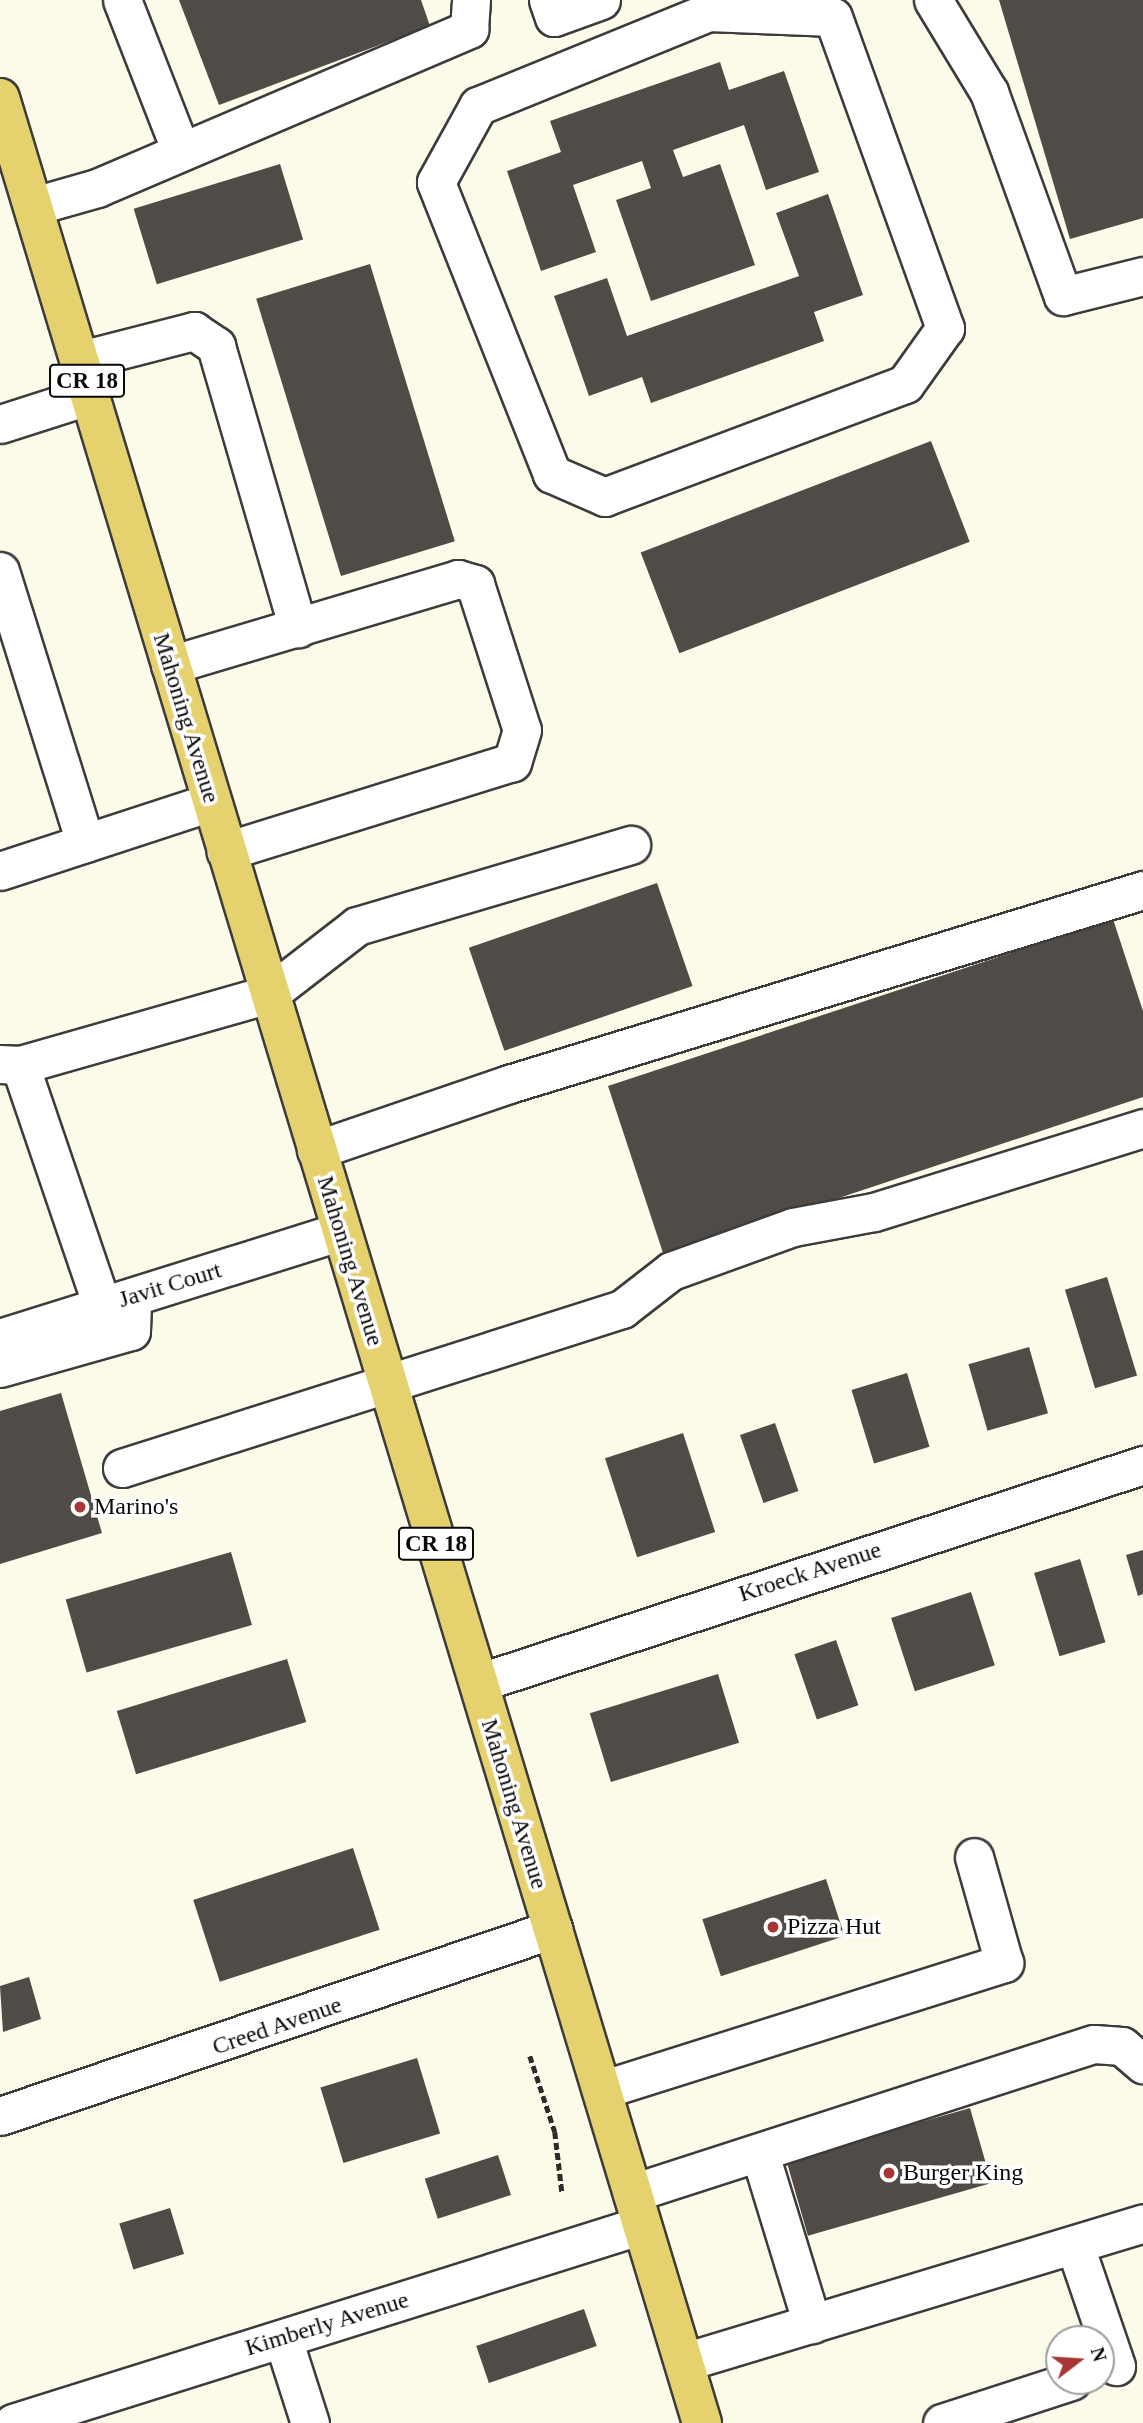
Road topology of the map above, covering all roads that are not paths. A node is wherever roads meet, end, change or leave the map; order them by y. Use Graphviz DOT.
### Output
graph roads {
  1 [pos="122,0"];
  2 [pos="471,0"];
  3 [pos="548,0"];
  4 [pos="601,0"];
  5 [pos="933,0"];
  6 [pos="705,6"];
  7 [pos="0,98"];
  8 [pos="181,151"];
  9 [pos="34,206"];
  10 [pos="1143,275"];
  11 [pos="86,377"];
  12 [pos="0,424"];
  13 [pos="0,572"];
  14 [pos="298,628"];
  15 [pos="170,665"];
  16 [pos="211,802"];
  17 [pos="85,843"];
  18 [pos="631,845"];
  19 [pos="226,851"];
  20 [pos="0,871"];
  21 [pos="1143,890"];
  22 [pos="269,994"];
  23 [pos="10,1065"];
  24 [pos="1143,1128"];
  25 [pos="316,1150"];
  26 [pos="341,1231"];
  27 [pos="117,1302"];
  28 [pos="0,1338"];
  29 [pos="0,1368"];
  30 [pos="387,1384"];
  31 [pos="1143,1465"];
  32 [pos="122,1468"];
  33 [pos="478,1683"];
  34 [pos="974,1857"];
  35 [pos="552,1929"];
  36 [pos="1143,2064"];
  37 [pos="601,2090"];
  38 [pos="0,2116"];
  39 [pos="760,2154"];
  40 [pos="637,2209"];
  41 [pos="1143,2223"];
  42 [pos="1076,2246"];
  43 [pos="812,2324"];
  44 [pos="283,2339"];
  45 [pos="684,2362"];
  46 [pos="1120,2365"];
  47 [pos="1045,2390"];
  48 [pos="13,2423"];
  49 [pos="310,2423"];
  50 [pos="702,2423"];
  51 [pos="943,2423"];
  1 -- 8 [label="street"];
  2 -- 8 [label="street"];
  3 -- 4 [label="street"];
  5 -- 10 [label="street"];
  6 -- 6 [label="street"];
  7 -- 9 [label="main road, Mahoning Avenue / CR 18"];
  8 -- 9 [label="street"];
  9 -- 11 [label="main road, Mahoning Avenue / CR 18"];
  11 -- 12 [label="street"];
  11 -- 14 [label="street"];
  11 -- 15 [label="main road, Mahoning Avenue / CR 18"];
  13 -- 17 [label="street"];
  14 -- 15 [label="street"];
  14 -- 19 [label="street"];
  15 -- 16 [label="main road, Mahoning Avenue / CR 18"];
  16 -- 17 [label="street"];
  16 -- 19 [label="main road, Mahoning Avenue / CR 18"];
  17 -- 20 [label="street"];
  18 -- 22 [label="street"];
  19 -- 22 [label="main road, Mahoning Avenue / CR 18"];
  21 -- 25 [label="street"];
  22 -- 23 [label="street"];
  22 -- 25 [label="main road, Mahoning Avenue / CR 18"];
  23 -- 27 [label="street"];
  24 -- 30 [label="street"];
  25 -- 26 [label="main road, Mahoning Avenue / CR 18"];
  26 -- 27 [label="street, Javit Court"];
  26 -- 30 [label="main road, Mahoning Avenue / CR 18"];
  27 -- 28 [label="street, Javit Court"];
  27 -- 29 [label="street"];
  30 -- 32 [label="street"];
  30 -- 33 [label="main road, Mahoning Avenue / CR 18"];
  31 -- 33 [label="street, Kroeck Avenue"];
  33 -- 35 [label="main road, Mahoning Avenue / CR 18"];
  34 -- 37 [label="street"];
  35 -- 37 [label="main road, Mahoning Avenue / CR 18"];
  35 -- 38 [label="street, Creed Avenue"];
  36 -- 39 [label="street, Kimberly Avenue"];
  37 -- 40 [label="main road, Mahoning Avenue / CR 18"];
  39 -- 40 [label="street, Kimberly Avenue"];
  39 -- 43 [label="street"];
  40 -- 44 [label="street, Kimberly Avenue"];
  40 -- 45 [label="main road, Mahoning Avenue / CR 18"];
  41 -- 42 [label="street"];
  42 -- 43 [label="street"];
  42 -- 46 [label="street"];
  43 -- 45 [label="street"];
  44 -- 48 [label="street, Kimberly Avenue"];
  44 -- 49 [label="street"];
  45 -- 50 [label="main road, Mahoning Avenue / CR 18"];
  47 -- 51 [label="street"];
}
